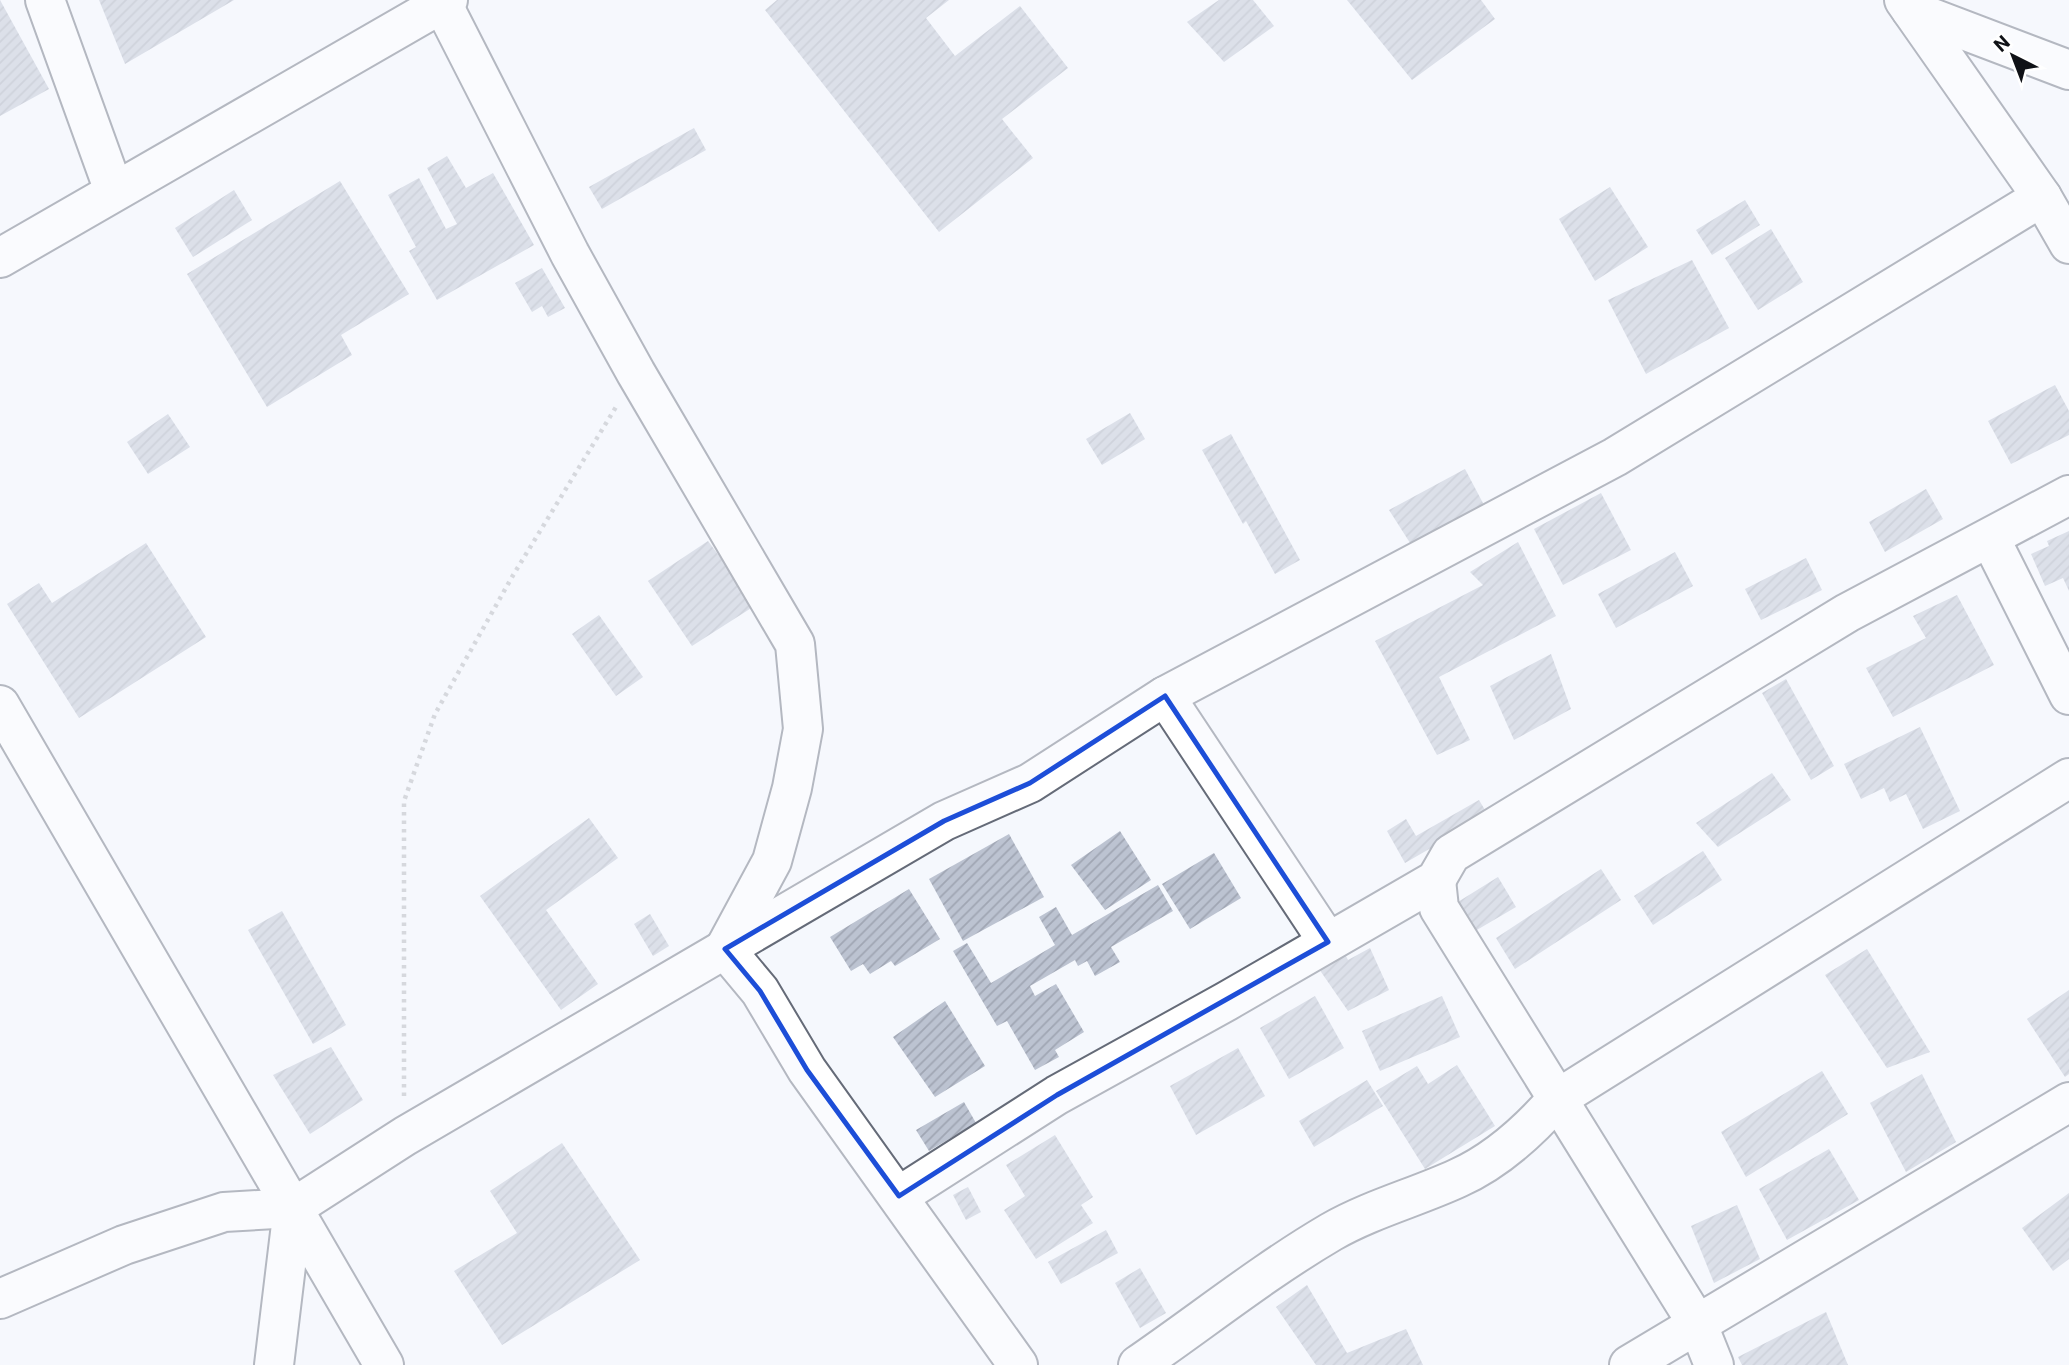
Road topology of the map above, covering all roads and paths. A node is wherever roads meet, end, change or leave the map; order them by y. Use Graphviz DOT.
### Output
graph roads {
  1 [pos="45,0"];
  2 [pos="445,2"];
  3 [pos="1907,5"];
  4 [pos="2069,70"];
  5 [pos="114,191"];
  6 [pos="2042,197"];
  7 [pos="2069,244"];
  8 [pos="0,258"];
  9 [pos="636,373"];
  10 [pos="2069,495"];
  11 [pos="1990,538"];
  12 [pos="2069,695"];
  13 [pos="1165,696"];
  14 [pos="0,705"];
  15 [pos="2069,778"];
  16 [pos="1436,880"];
  17 [pos="1328,942"];
  18 [pos="725,948"];
  19 [pos="1558,1099"];
  20 [pos="2069,1102"];
  21 [pos="405,1136"];
  22 [pos="899,1196"];
  23 [pos="293,1208"];
  24 [pos="0,1299"];
  25 [pos="1698,1325"];
  26 [pos="1182,1348"];
  27 [pos="274,1365"];
  28 [pos="384,1365"];
  29 [pos="1018,1365"];
  30 [pos="1138,1365"];
  31 [pos="1629,1365"];
  32 [pos="1714,1365"];
  1 -- 5 [label="street"];
  2 -- 5 [label="street"];
  2 -- 9 [label="street"];
  3 -- 4 [label="street"];
  3 -- 6 [label="street"];
  5 -- 8 [label="street"];
  6 -- 7 [label="street"];
  6 -- 13 [label="street"];
  9 -- 18 [label="street"];
  9 -- 21 [label="path"];
  10 -- 11 [label="street"];
  11 -- 12 [label="street"];
  11 -- 16 [label="street"];
  13 -- 17 [label="street"];
  13 -- 18 [label="street"];
  14 -- 23 [label="street"];
  15 -- 19 [label="street"];
  16 -- 17 [label="street"];
  16 -- 19 [label="street"];
  17 -- 22 [label="street"];
  18 -- 21 [label="street"];
  18 -- 22 [label="street"];
  19 -- 25 [label="street"];
  19 -- 26 [label="street"];
  20 -- 25 [label="street"];
  21 -- 23 [label="street"];
  22 -- 29 [label="street"];
  23 -- 24 [label="street"];
  23 -- 27 [label="street"];
  23 -- 28 [label="street"];
  25 -- 31 [label="street"];
  25 -- 32 [label="street"];
  26 -- 30 [label="street"];
}
